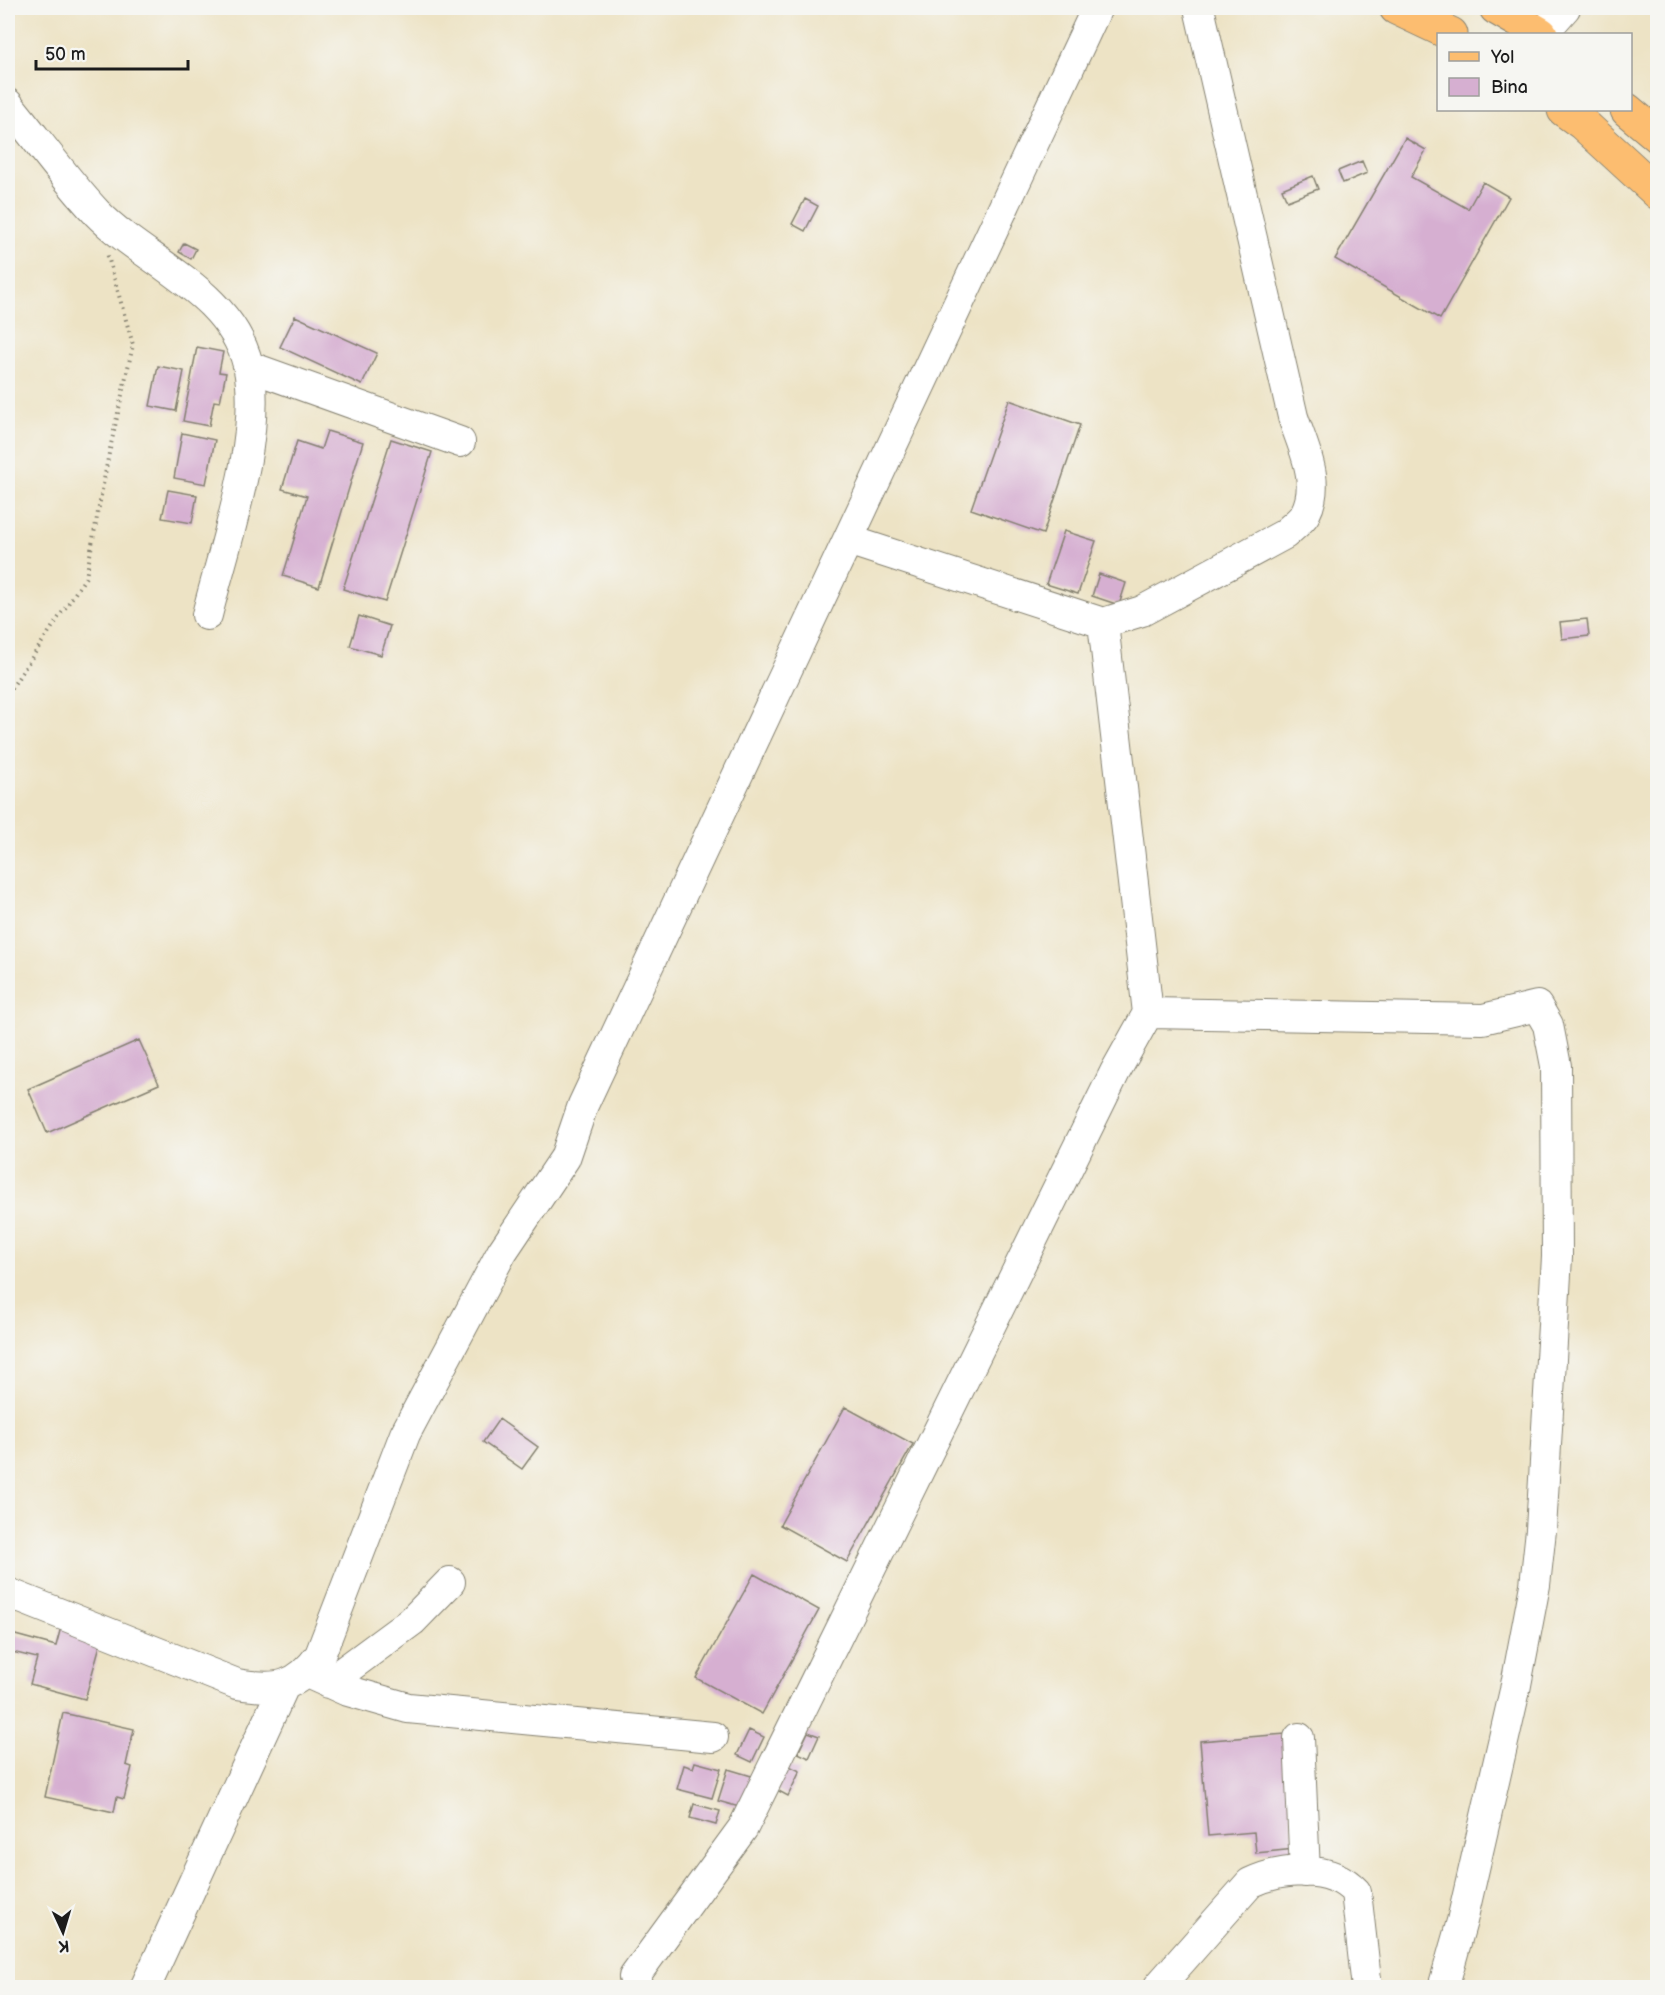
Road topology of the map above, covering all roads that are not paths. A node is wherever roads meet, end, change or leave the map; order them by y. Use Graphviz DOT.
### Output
graph roads {
  1 [pos="1097,8"];
  2 [pos="1199,8"];
  3 [pos="1396,8"];
  4 [pos="1496,8"];
  5 [pos="1565,8"];
  6 [pos="1449,33"];
  7 [pos="1539,33"];
  8 [pos="1542,33"];
  9 [pos="8,104"];
  10 [pos="1565,111"];
  11 [pos="1628,111"];
  12 [pos="1658,136"];
  13 [pos="1658,193"];
  14 [pos="248,366"];
  15 [pos="460,442"];
  16 [pos="848,540"];
  17 [pos="207,615"];
  18 [pos="1103,623"];
  19 [pos="1148,1013"];
  20 [pos="450,1582"];
  21 [pos="8,1593"];
  22 [pos="306,1681"];
  23 [pos="713,1737"];
  24 [pos="1299,1738"];
  25 [pos="1305,1872"];
  26 [pos="1159,1986"];
  27 [pos="145,1988"];
  28 [pos="638,1988"];
  29 [pos="1367,1988"];
  30 [pos="1443,1988"];
  1 -- 16 [label="street"];
  2 -- 18 [label="street"];
  3 -- 6 [label="main road"];
  4 -- 7 [label="main road"];
  5 -- 8 [label="street"];
  9 -- 14 [label="street"];
  10 -- 13 [label="main road"];
  11 -- 12 [label="main road"];
  14 -- 15 [label="street"];
  14 -- 17 [label="street"];
  16 -- 18 [label="street"];
  16 -- 22 [label="street"];
  18 -- 19 [label="street"];
  19 -- 28 [label="street"];
  19 -- 30 [label="street"];
  20 -- 22 [label="street"];
  21 -- 22 [label="street"];
  22 -- 23 [label="street"];
  22 -- 27 [label="street"];
  24 -- 25 [label="street"];
  25 -- 26 [label="street"];
  25 -- 29 [label="street"];
}
